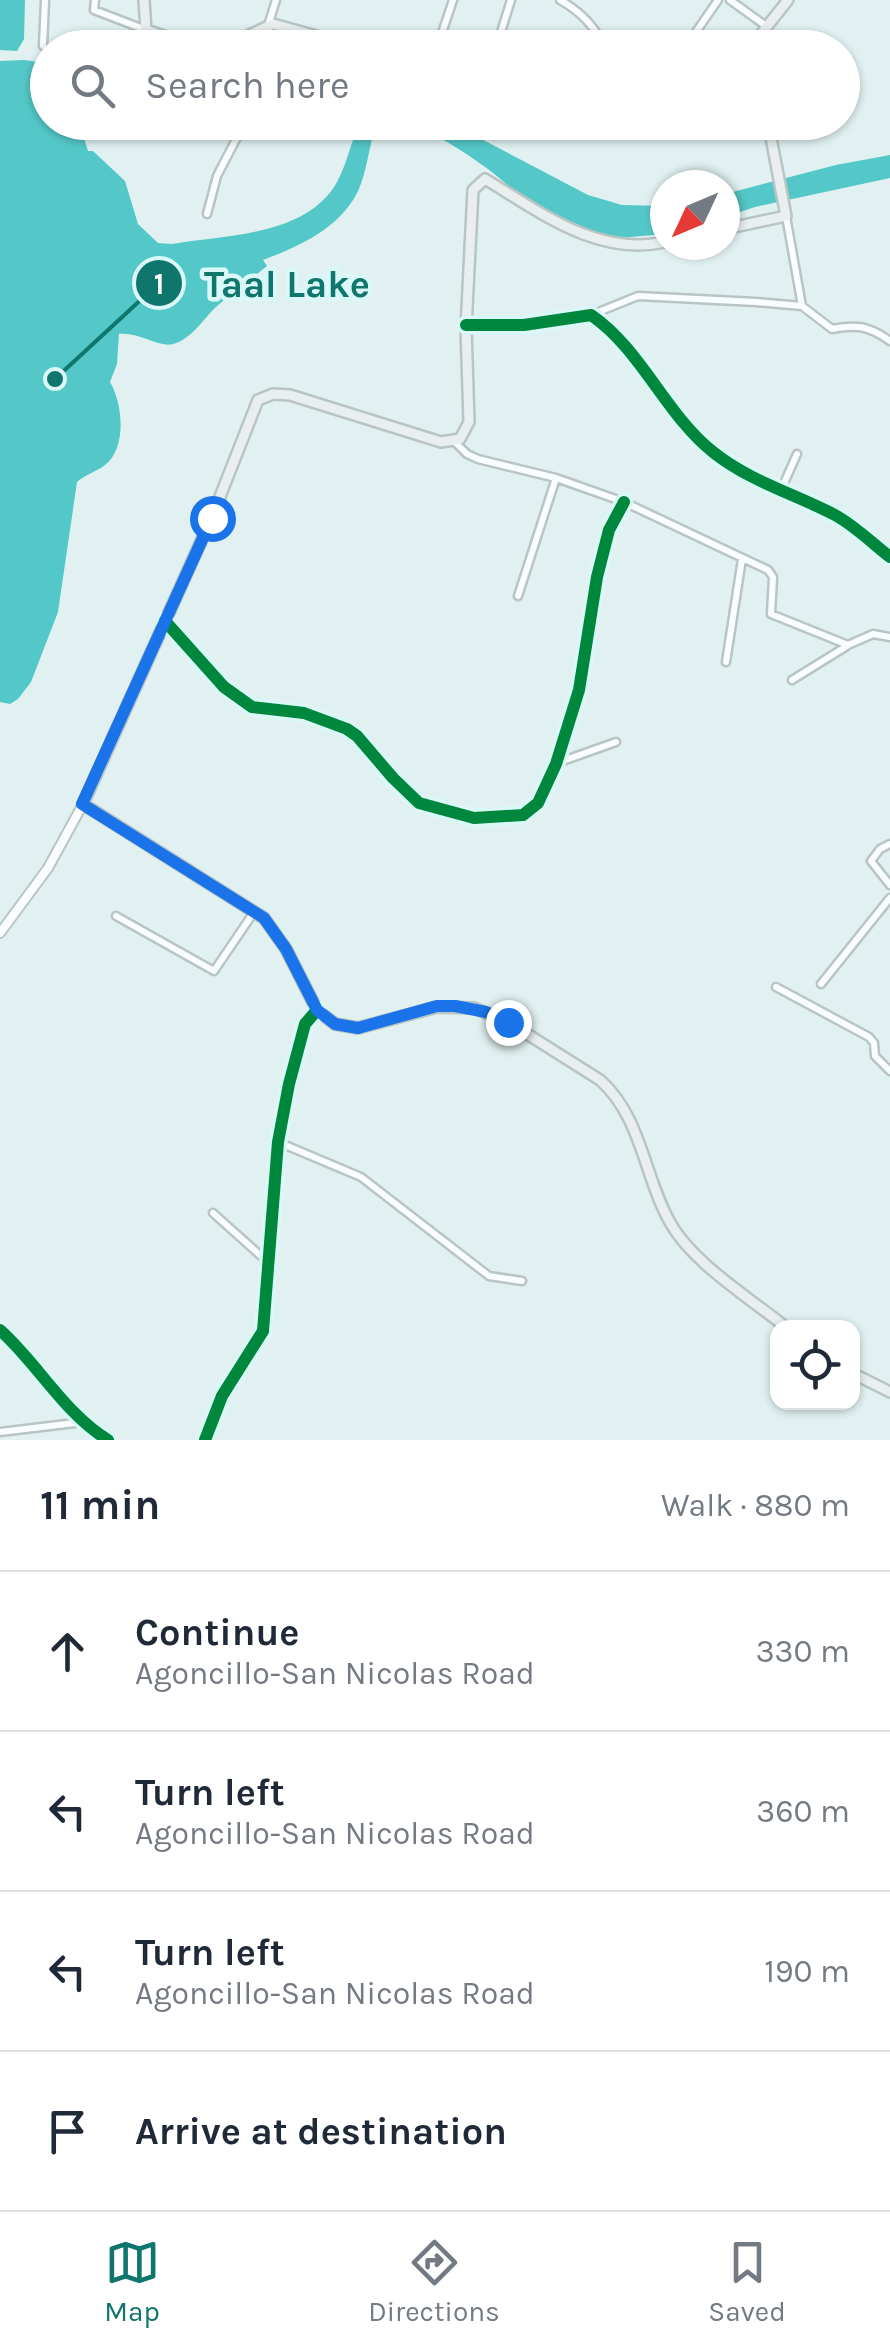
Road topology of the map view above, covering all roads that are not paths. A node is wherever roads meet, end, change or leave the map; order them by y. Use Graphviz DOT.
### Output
graph roads {
  1 [pos="46,0"];
  2 [pos="95,0"];
  3 [pos="144,0"];
  4 [pos="276,0"];
  5 [pos="452,0"];
  6 [pos="511,0"];
  7 [pos="560,0"];
  8 [pos="718,0"];
  9 [pos="730,0"];
  10 [pos="788,0"];
  11 [pos="268,24"];
  12 [pos="766,26"];
  13 [pos="44,30"];
  14 [pos="146,30"];
  15 [pos="256,30"];
  16 [pos="266,30"];
  17 [pos="291,30"];
  18 [pos="443,30"];
  19 [pos="502,30"];
  20 [pos="596,30"];
  21 [pos="697,30"];
  22 [pos="763,30"];
  23 [pos="236,140"];
  24 [pos="772,140"];
  25 [pos="208,214"];
  26 [pos="786,216"];
  27 [pos="740,226"];
  28 [pos="650,245"];
  29 [pos="802,306"];
  30 [pos="591,316"];
  31 [pos="466,325"];
  32 [pos="890,341"];
  33 [pos="455,442"];
  34 [pos="797,454"];
  35 [pos="556,478"];
  36 [pos="780,490"];
  37 [pos="624,502"];
  38 [pos="890,557"];
  39 [pos="742,559"];
  40 [pos="518,596"];
  41 [pos="165,622"];
  42 [pos="890,637"];
  43 [pos="848,645"];
  44 [pos="726,662"];
  45 [pos="792,680"];
  46 [pos="616,742"];
  47 [pos="556,764"];
  48 [pos="82,804"];
  49 [pos="890,844"];
  50 [pos="890,885"];
  51 [pos="890,898"];
  52 [pos="254,912"];
  53 [pos="116,916"];
  54 [pos="0,933"];
  55 [pos="821,984"];
  56 [pos="776,986"];
  57 [pos="317,1010"];
  58 [pos="890,1071"];
  59 [pos="278,1142"];
  60 [pos="213,1213"];
  61 [pos="270,1264"];
  62 [pos="522,1281"];
  63 [pos="777,1320"];
  64 [pos="0,1330"];
  65 [pos="860,1377"];
  66 [pos="890,1392"];
  67 [pos="83,1422"];
  68 [pos="0,1432"];
  69 [pos="108,1440"];
  70 [pos="205,1440"];
  1 -- 13 [label="street"];
  2 -- 14 [label="street"];
  3 -- 14 [label="main road"];
  4 -- 11 [label="street"];
  5 -- 18 [label="street"];
  6 -- 19 [label="street"];
  7 -- 20 [label="street"];
  8 -- 21 [label="street"];
  9 -- 12 [label="street"];
  10 -- 12 [label="main road"];
  11 -- 15 [label="main road"];
  11 -- 16 [label="street"];
  11 -- 17 [label="main road"];
  12 -- 22 [label="main road"];
  23 -- 25 [label="street"];
  24 -- 26 [label="main road"];
  26 -- 27 [label="main road"];
  26 -- 29 [label="street"];
  28 -- 31 [label="main road"];
  29 -- 30 [label="street"];
  29 -- 32 [label="street"];
  30 -- 31 [label="street"];
  30 -- 36 [label="street"];
  31 -- 33 [label="main road"];
  33 -- 35 [label="street"];
  33 -- 41 [label="main road"];
  34 -- 36 [label="street"];
  35 -- 37 [label="street"];
  35 -- 40 [label="street"];
  36 -- 38 [label="street"];
  37 -- 39 [label="street"];
  37 -- 47 [label="street"];
  39 -- 43 [label="street"];
  39 -- 44 [label="street"];
  41 -- 47 [label="street"];
  41 -- 48 [label="main road"];
  42 -- 43 [label="street"];
  43 -- 45 [label="street"];
  46 -- 47 [label="street"];
  48 -- 52 [label="main road"];
  48 -- 54 [label="street"];
  49 -- 50 [label="street"];
  51 -- 55 [label="street"];
  52 -- 53 [label="street"];
  52 -- 57 [label="main road"];
  56 -- 58 [label="street"];
  57 -- 59 [label="street"];
  57 -- 63 [label="main road"];
  59 -- 61 [label="street"];
  59 -- 62 [label="street"];
  60 -- 61 [label="street"];
  61 -- 70 [label="street"];
  64 -- 67 [label="street"];
  65 -- 66 [label="main road"];
  67 -- 68 [label="street"];
  67 -- 69 [label="street"];
}
